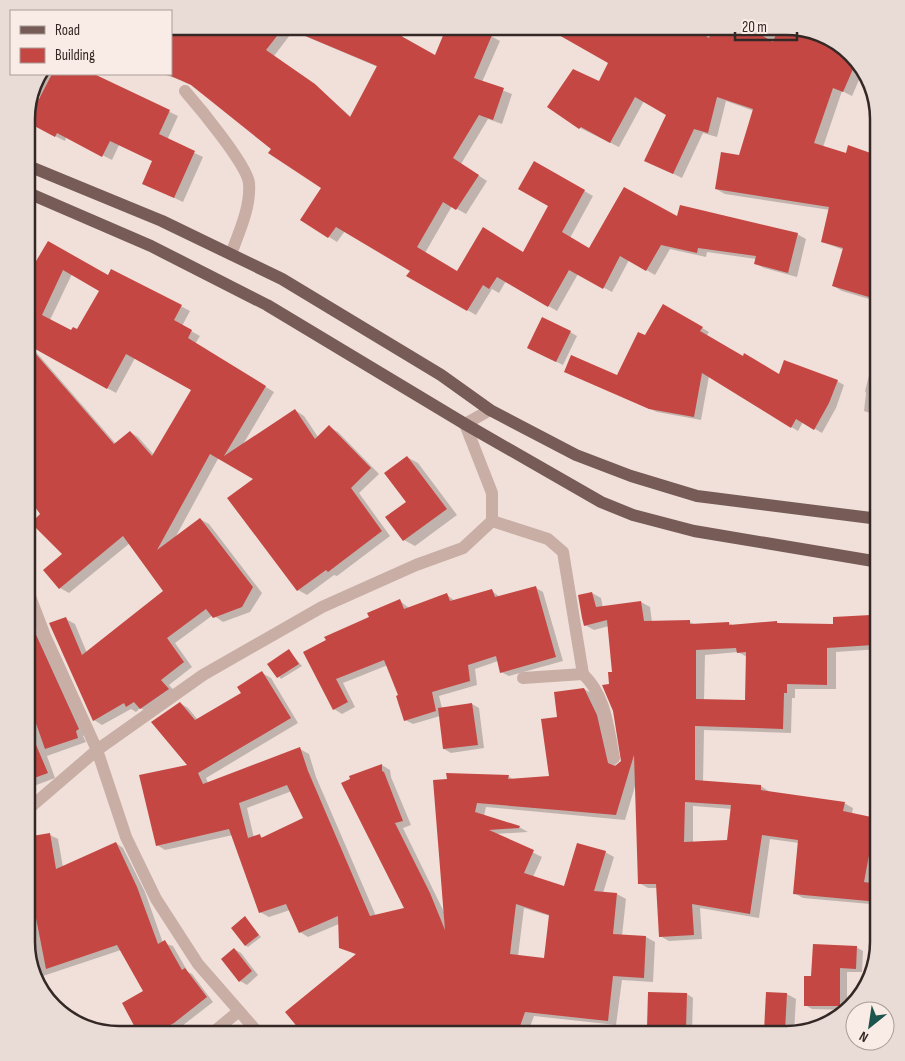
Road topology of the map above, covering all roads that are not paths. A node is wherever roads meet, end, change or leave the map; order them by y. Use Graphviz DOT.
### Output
graph roads {
  1 [pos="185,91"];
  2 [pos="35,172"];
  3 [pos="35,196"];
  4 [pos="231,254"];
  5 [pos="490,410"];
  6 [pos="465,424"];
  7 [pos="870,518"];
  8 [pos="492,521"];
  9 [pos="870,560"];
  10 [pos="35,610"];
  11 [pos="583,674"];
  12 [pos="523,678"];
  13 [pos="97,750"];
  14 [pos="614,758"];
  15 [pos="35,803"];
  16 [pos="239,1011"];
  17 [pos="221,1026"];
  18 [pos="252,1026"];
  1 -- 4 [label="street"];
  2 -- 4 [label="main road"];
  3 -- 6 [label="main road"];
  4 -- 5 [label="main road"];
  5 -- 6 [label="street"];
  5 -- 7 [label="main road"];
  6 -- 8 [label="street"];
  6 -- 9 [label="main road"];
  8 -- 11 [label="street"];
  8 -- 13 [label="street"];
  10 -- 13 [label="street"];
  11 -- 12 [label="street"];
  11 -- 14 [label="street"];
  13 -- 15 [label="street"];
  13 -- 16 [label="street"];
  16 -- 17 [label="street"];
  16 -- 18 [label="street"];
}
